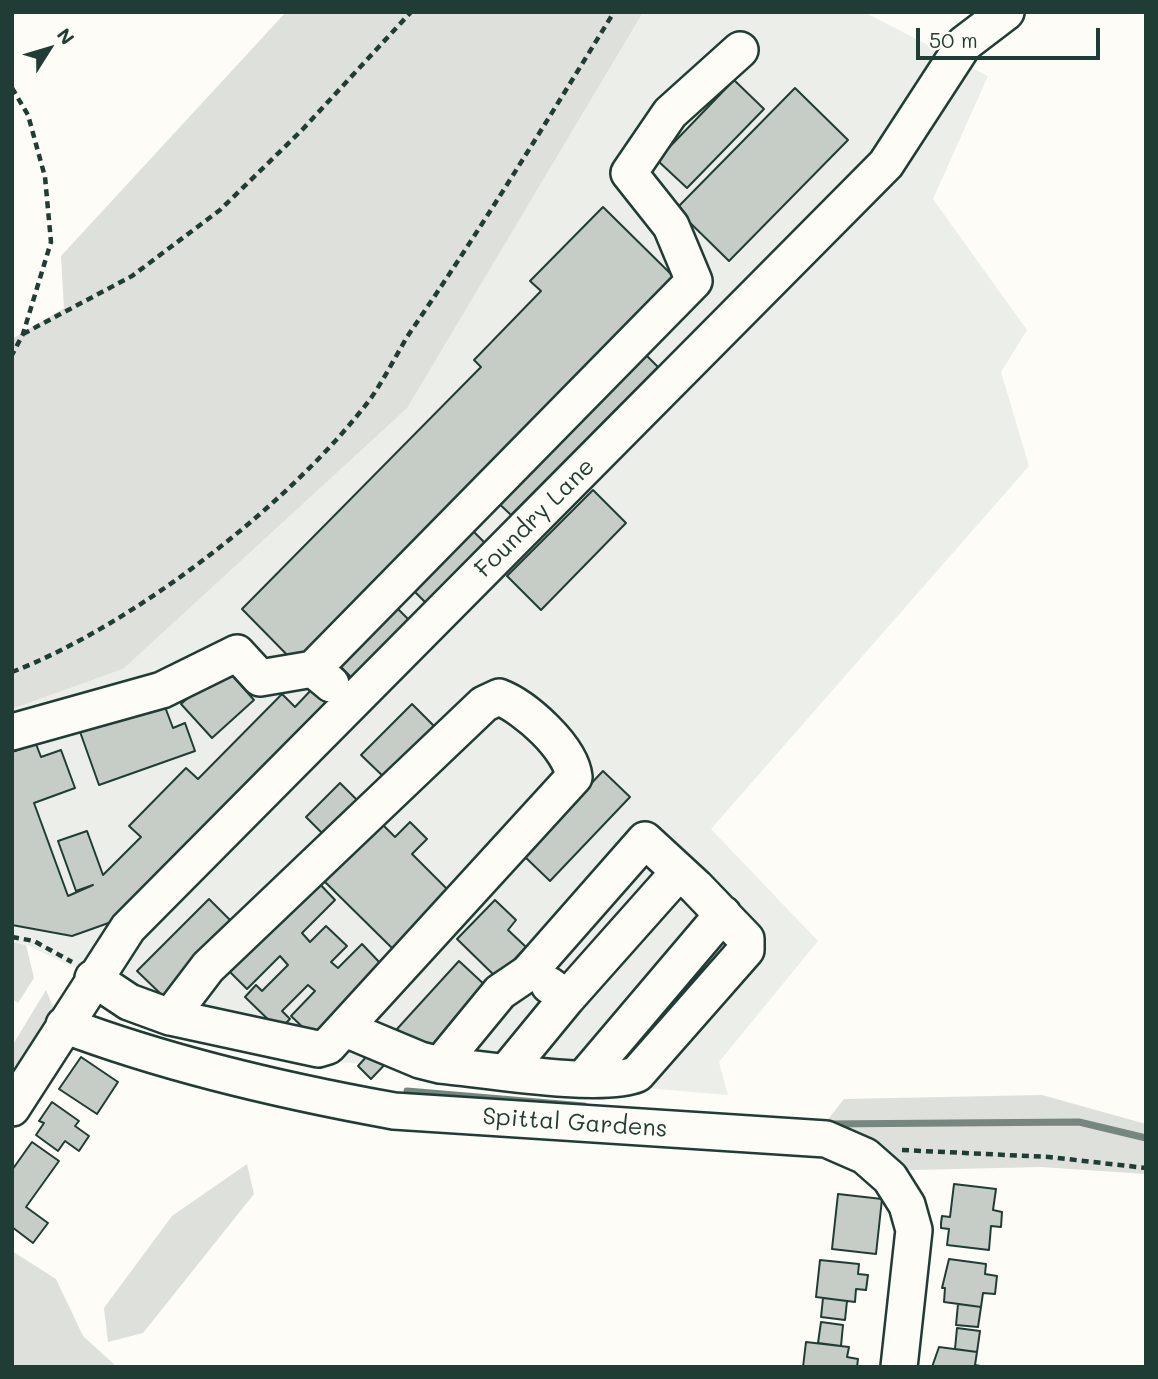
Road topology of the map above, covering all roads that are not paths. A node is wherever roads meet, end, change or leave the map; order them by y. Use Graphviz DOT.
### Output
graph roads {
  1 [pos="1006,12"];
  2 [pos="740,50"];
  3 [pos="313,669"];
  4 [pos="353,701"];
  5 [pos="12,733"];
  6 [pos="679,872"];
  7 [pos="528,973"];
  8 [pos="93,978"];
  9 [pos="567,999"];
  10 [pos="170,1017"];
  11 [pos="64,1026"];
  12 [pos="346,1029"];
  13 [pos="440,1065"];
  14 [pos="508,1071"];
  15 [pos="12,1108"];
  16 [pos="899,1367"];
  1 -- 4 [label="street, Foundry Lane"];
  2 -- 3 [label="street"];
  3 -- 4 [label="street"];
  3 -- 5 [label="street"];
  4 -- 8 [label="street, Foundry Lane"];
  6 -- 7 [label="street"];
  6 -- 9 [label="street"];
  6 -- 14 [label="street"];
  7 -- 9 [label="street"];
  7 -- 13 [label="street"];
  8 -- 10 [label="street"];
  8 -- 11 [label="street, Foundry Lane"];
  9 -- 14 [label="street"];
  10 -- 12 [label="street"];
  10 -- 12 [label="street"];
  11 -- 15 [label="street, Foundry Lane"];
  11 -- 16 [label="street, Spittal Gardens"];
  12 -- 13 [label="street"];
  13 -- 14 [label="street"];
}
